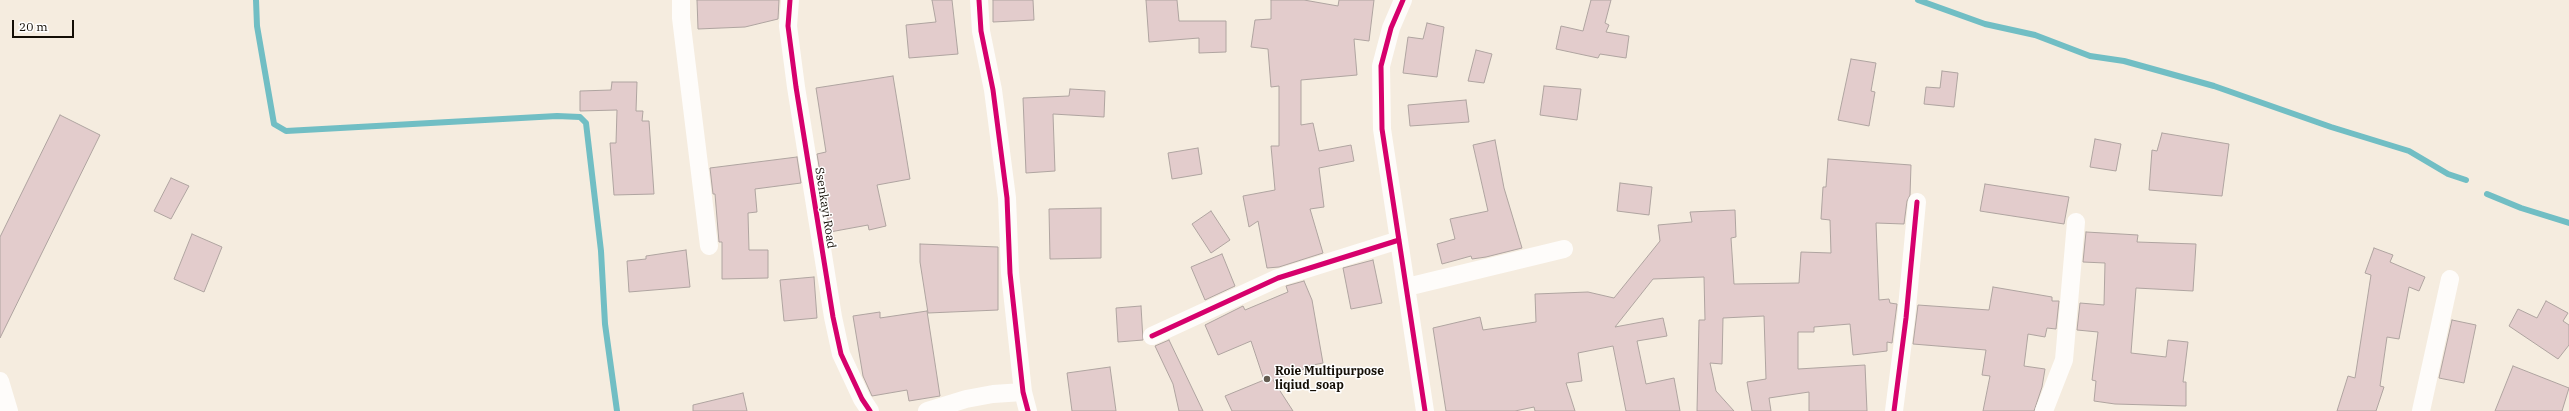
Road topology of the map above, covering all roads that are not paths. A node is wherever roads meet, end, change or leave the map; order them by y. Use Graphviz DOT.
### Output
graph roads {
  1 [pos="681,0"];
  2 [pos="790,0"];
  3 [pos="979,0"];
  4 [pos="1403,0"];
  5 [pos="1917,202"];
  6 [pos="2076,222"];
  7 [pos="1400,240"];
  8 [pos="710,246"];
  9 [pos="1564,249"];
  10 [pos="2450,279"];
  11 [pos="1407,287"];
  12 [pos="1152,336"];
  13 [pos="0,381"];
  14 [pos="1023,392"];
  15 [pos="9,411"];
  16 [pos="870,411"];
  17 [pos="927,411"];
  18 [pos="1028,411"];
  19 [pos="1425,411"];
  20 [pos="1894,411"];
  21 [pos="2044,411"];
  22 [pos="2421,411"];
  1 -- 8 [label="street"];
  2 -- 16 [label="street, Ssenkayi Road"];
  3 -- 14 [label="street"];
  4 -- 7 [label="street"];
  5 -- 20 [label="street"];
  6 -- 21 [label="street"];
  7 -- 11 [label="street"];
  7 -- 12 [label="street"];
  9 -- 11 [label="street"];
  10 -- 22 [label="street"];
  11 -- 19 [label="street"];
  13 -- 15 [label="street"];
  14 -- 17 [label="street"];
  14 -- 18 [label="street"];
}
